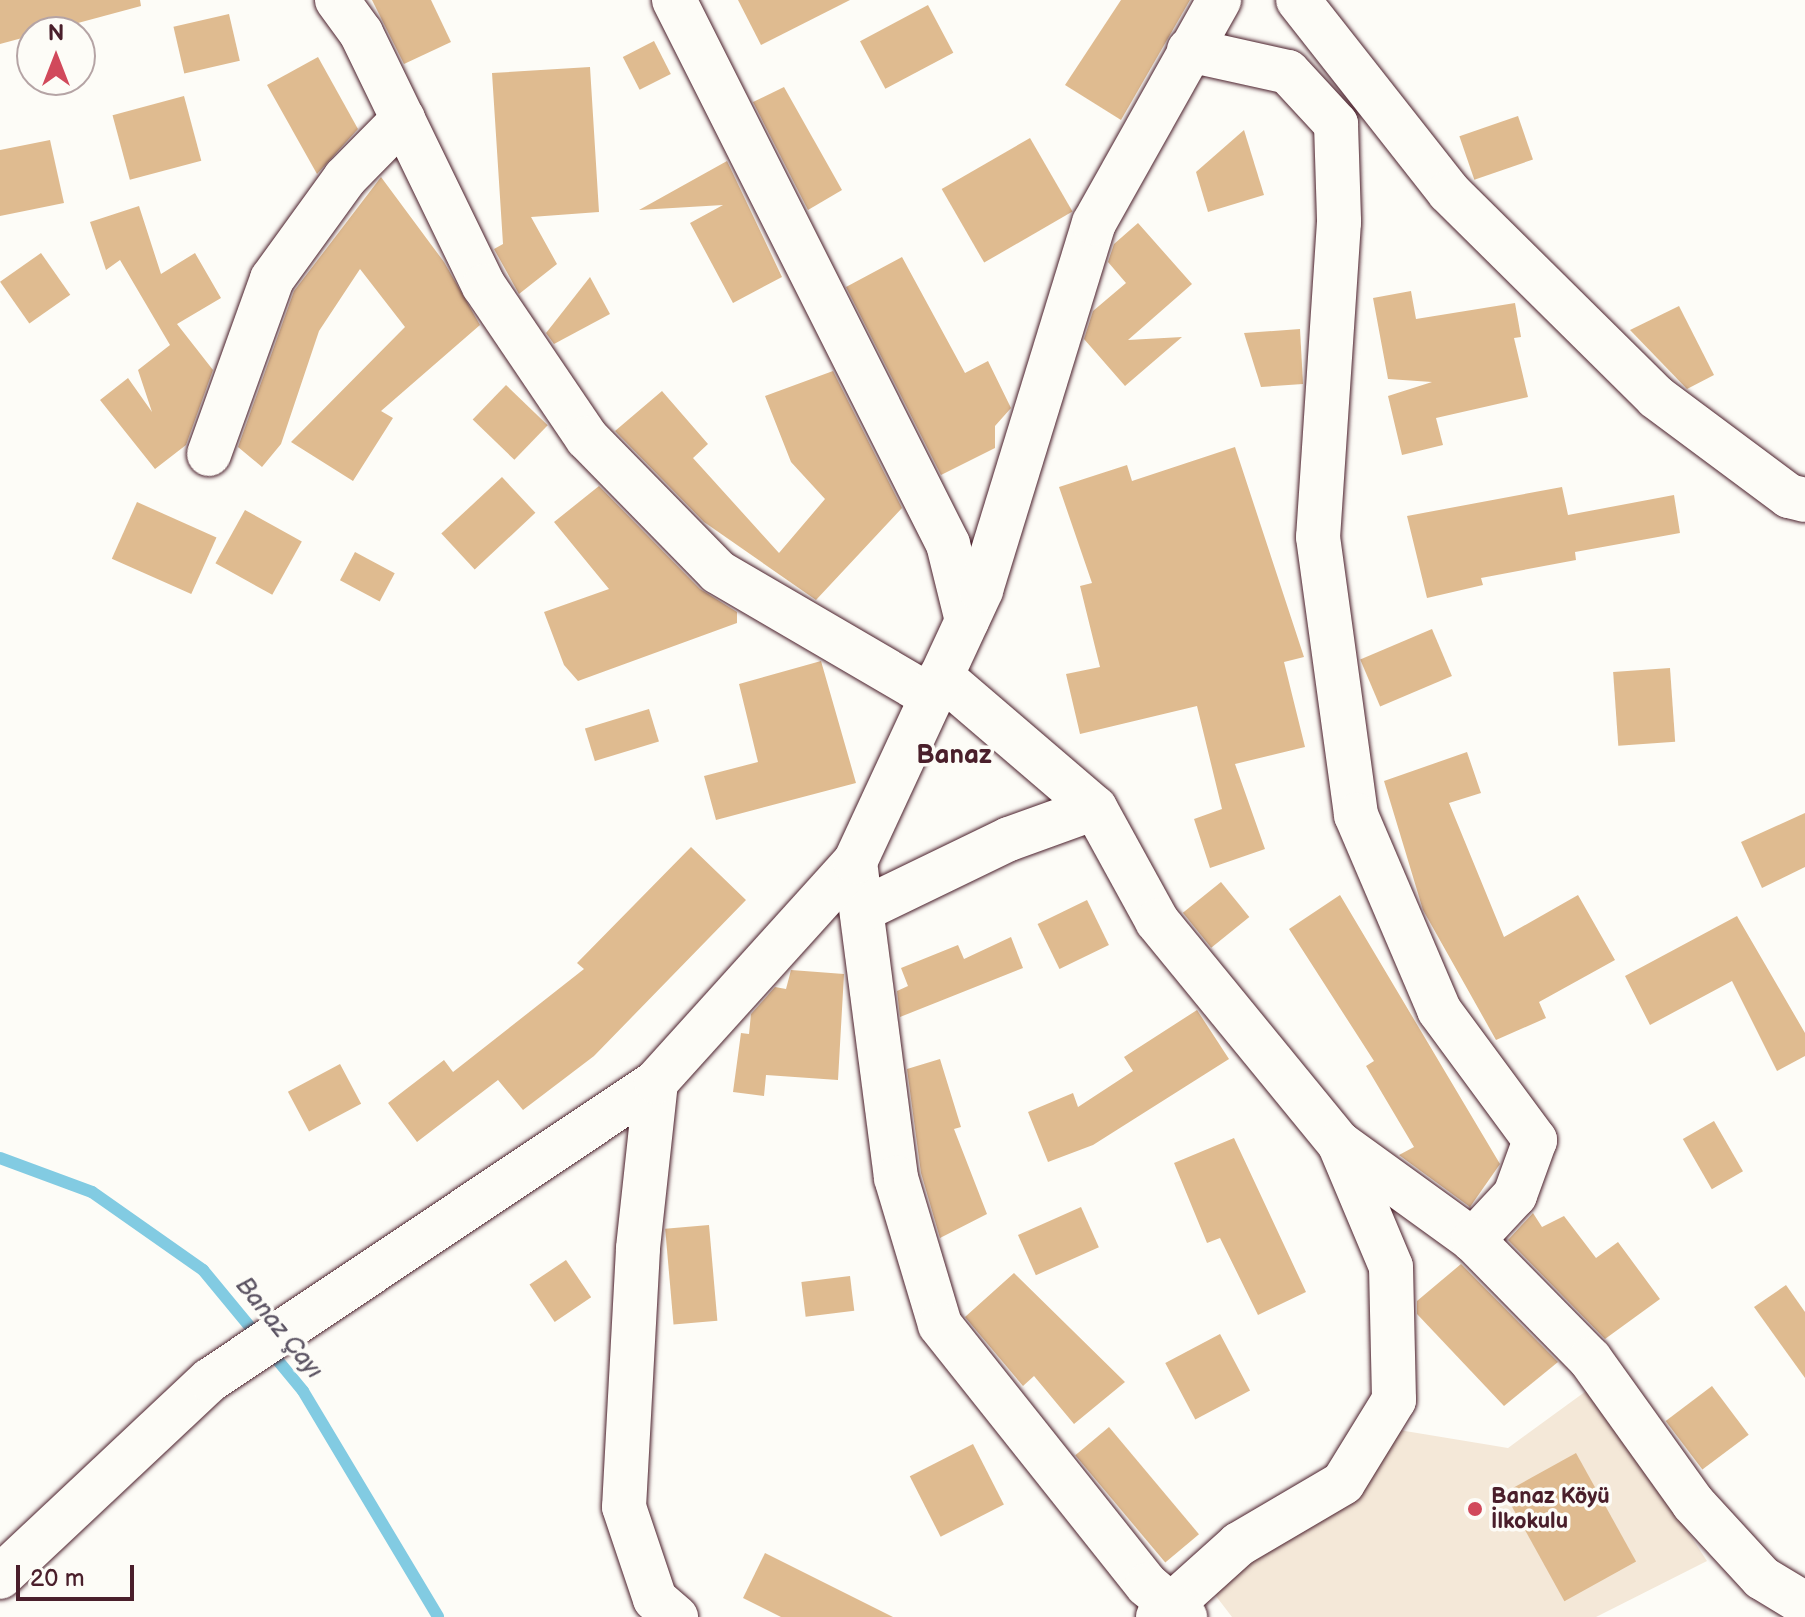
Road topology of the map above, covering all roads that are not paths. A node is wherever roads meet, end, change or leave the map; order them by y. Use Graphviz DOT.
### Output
graph roads {
  1 [pos="337,0"];
  2 [pos="674,0"];
  3 [pos="1219,0"];
  4 [pos="1298,0"];
  5 [pos="1189,50"];
  6 [pos="403,119"];
  7 [pos="209,454"];
  8 [pos="1805,500"];
  9 [pos="967,621"];
  10 [pos="937,686"];
  11 [pos="1095,808"];
  12 [pos="855,862"];
  13 [pos="862,910"];
  14 [pos="656,1082"];
  15 [pos="1339,1143"];
  16 [pos="1473,1240"];
  17 [pos="0,1577"];
  18 [pos="1805,1604"];
  19 [pos="1172,1614"];
  20 [pos="676,1617"];
  1 -- 6 [label="street"];
  2 -- 9 [label="street"];
  3 -- 5 [label="street"];
  4 -- 8 [label="street"];
  5 -- 9 [label="street"];
  5 -- 16 [label="street"];
  6 -- 7 [label="street"];
  6 -- 10 [label="street"];
  9 -- 10 [label="street"];
  10 -- 11 [label="street"];
  10 -- 12 [label="street"];
  11 -- 13 [label="street"];
  11 -- 15 [label="street"];
  12 -- 13 [label="street"];
  12 -- 14 [label="street"];
  13 -- 19 [label="street"];
  14 -- 17 [label="street"];
  14 -- 20 [label="street"];
  15 -- 16 [label="street"];
  15 -- 19 [label="street"];
  16 -- 18 [label="street"];
}
